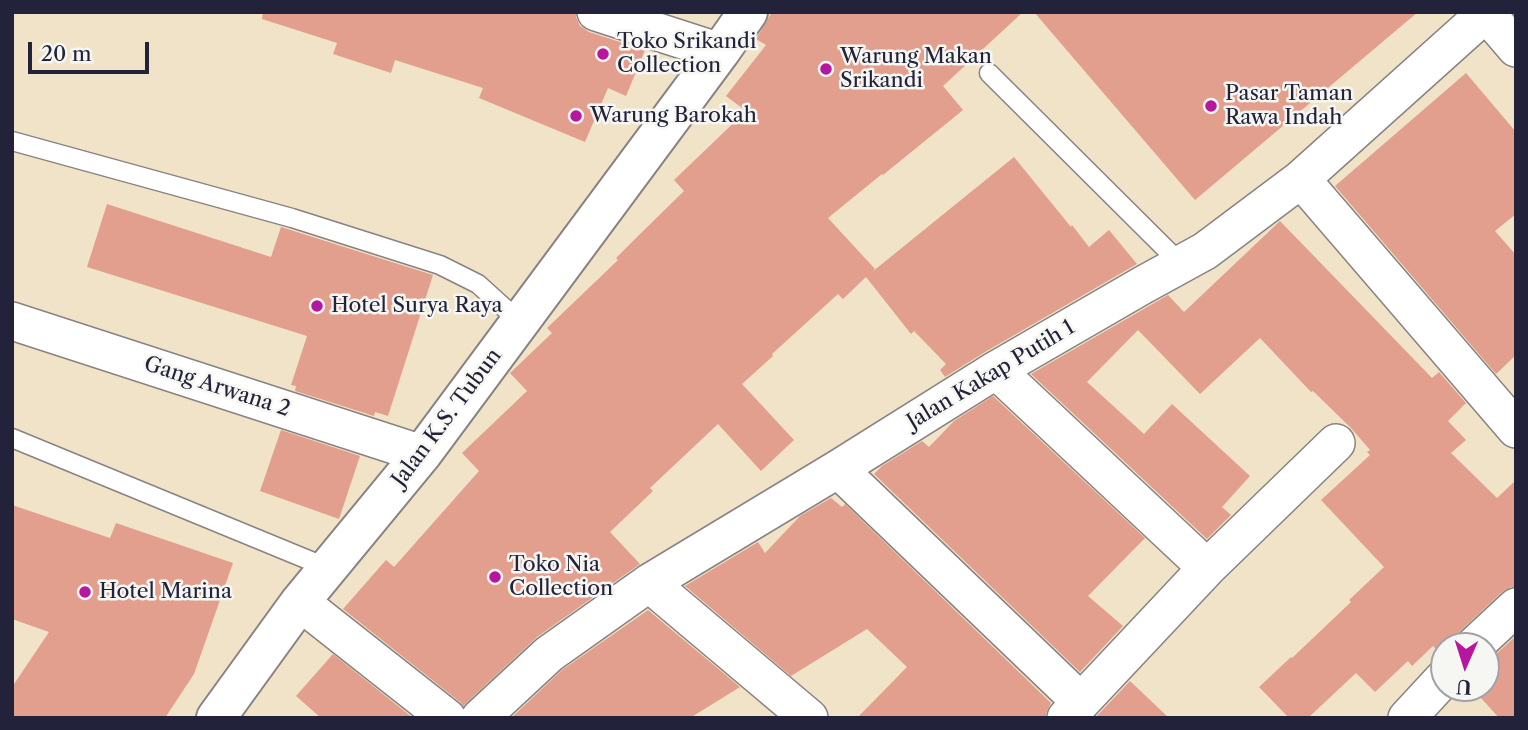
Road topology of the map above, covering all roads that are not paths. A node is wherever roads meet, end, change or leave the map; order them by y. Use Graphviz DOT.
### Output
graph roads {
  1 [pos="596,12"];
  2 [pos="748,12"];
  3 [pos="1486,13"];
  4 [pos="1516,48"];
  5 [pos="720,52"];
  6 [pos="989,74"];
  7 [pos="12,141"];
  8 [pos="1301,179"];
  9 [pos="1181,264"];
  10 [pos="12,321"];
  11 [pos="520,322"];
  12 [pos="996,370"];
  13 [pos="1516,429"];
  14 [pos="12,438"];
  15 [pos="1335,443"];
  16 [pos="422,454"];
  17 [pos="838,469"];
  18 [pos="328,568"];
  19 [pos="1207,568"];
  20 [pos="649,583"];
  21 [pos="300,602"];
  22 [pos="1516,607"];
  23 [pos="1489,632"];
  24 [pos="1430,693"];
  25 [pos="1073,710"];
  26 [pos="216,718"];
  27 [pos="447,718"];
  28 [pos="480,718"];
  29 [pos="809,718"];
  30 [pos="1407,718"];
  1 -- 5 [label="street"];
  2 -- 5 [label="street, Jalan K.S. Tubun"];
  3 -- 4 [label="street"];
  3 -- 8 [label="street, Jalan Kakap Putih 1"];
  5 -- 11 [label="street, Jalan K.S. Tubun"];
  6 -- 9 [label="lane"];
  7 -- 11 [label="lane"];
  8 -- 9 [label="street, Jalan Kakap Putih 1"];
  8 -- 13 [label="street"];
  9 -- 12 [label="street, Jalan Kakap Putih 1"];
  10 -- 16 [label="street, Gang Arwana 2"];
  11 -- 16 [label="street, Jalan K.S. Tubun"];
  12 -- 17 [label="street, Jalan Kakap Putih 1"];
  12 -- 19 [label="street"];
  14 -- 18 [label="lane"];
  15 -- 19 [label="street"];
  16 -- 18 [label="street, Jalan K.S. Tubun"];
  17 -- 20 [label="street, Jalan Kakap Putih 1"];
  17 -- 25 [label="street"];
  18 -- 21 [label="street, Jalan K.S. Tubun"];
  19 -- 25 [label="street"];
  20 -- 28 [label="street, Jalan Kakap Putih 1"];
  20 -- 29 [label="street"];
  21 -- 26 [label="street, Jalan K.S. Tubun"];
  21 -- 27 [label="street"];
  22 -- 23 [label="street"];
  24 -- 30 [label="street"];
}
